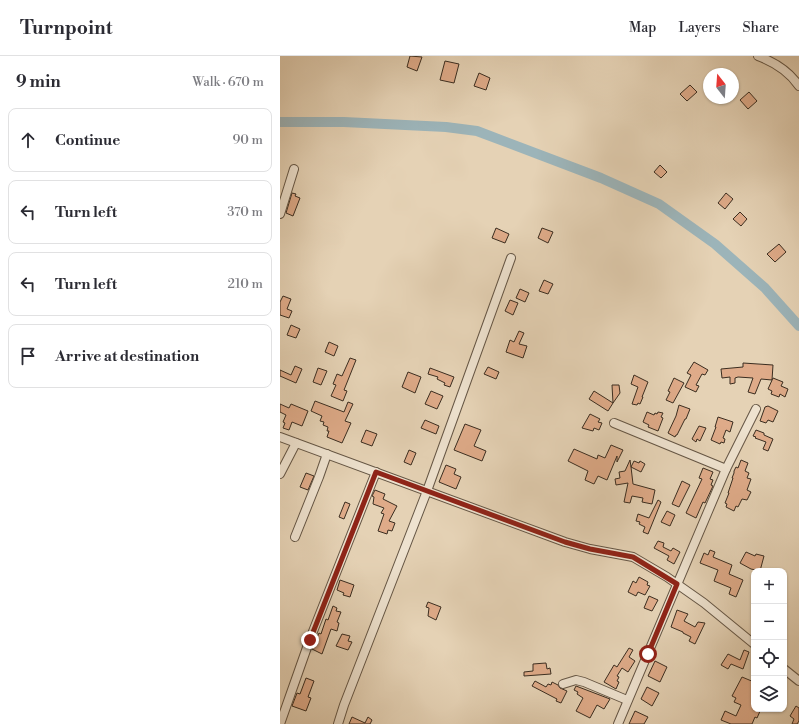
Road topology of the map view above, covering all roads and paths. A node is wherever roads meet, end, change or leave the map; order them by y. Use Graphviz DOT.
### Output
graph roads {
  1 [pos="758,56"];
  2 [pos="799,86"];
  3 [pos="294,169"];
  4 [pos="280,214"];
  5 [pos="511,258"];
  6 [pos="756,409"];
  7 [pos="614,423"];
  8 [pos="280,437"];
  9 [pos="296,443"];
  10 [pos="327,454"];
  11 [pos="726,469"];
  12 [pos="376,472"];
  13 [pos="280,474"];
  14 [pos="427,491"];
  15 [pos="295,536"];
  16 [pos="677,584"];
  17 [pos="751,642"];
  18 [pos="787,671"];
  19 [pos="799,681"];
  20 [pos="564,684"];
  21 [pos="627,700"];
  22 [pos="280,724"];
  23 [pos="338,724"];
  24 [pos="618,724"];
  1 -- 2 [label="street"];
  3 -- 4 [label="street"];
  5 -- 14 [label="street"];
  6 -- 11 [label="street"];
  7 -- 11 [label="street"];
  8 -- 9 [label="street"];
  9 -- 10 [label="street"];
  9 -- 13 [label="street"];
  10 -- 12 [label="street"];
  10 -- 15 [label="street"];
  11 -- 16 [label="street"];
  12 -- 14 [label="street"];
  12 -- 22 [label="street"];
  14 -- 16 [label="street"];
  14 -- 23 [label="street"];
  16 -- 17 [label="street"];
  16 -- 21 [label="street"];
  18 -- 19 [label="street"];
  20 -- 21 [label="street"];
  21 -- 24 [label="street"];
}
